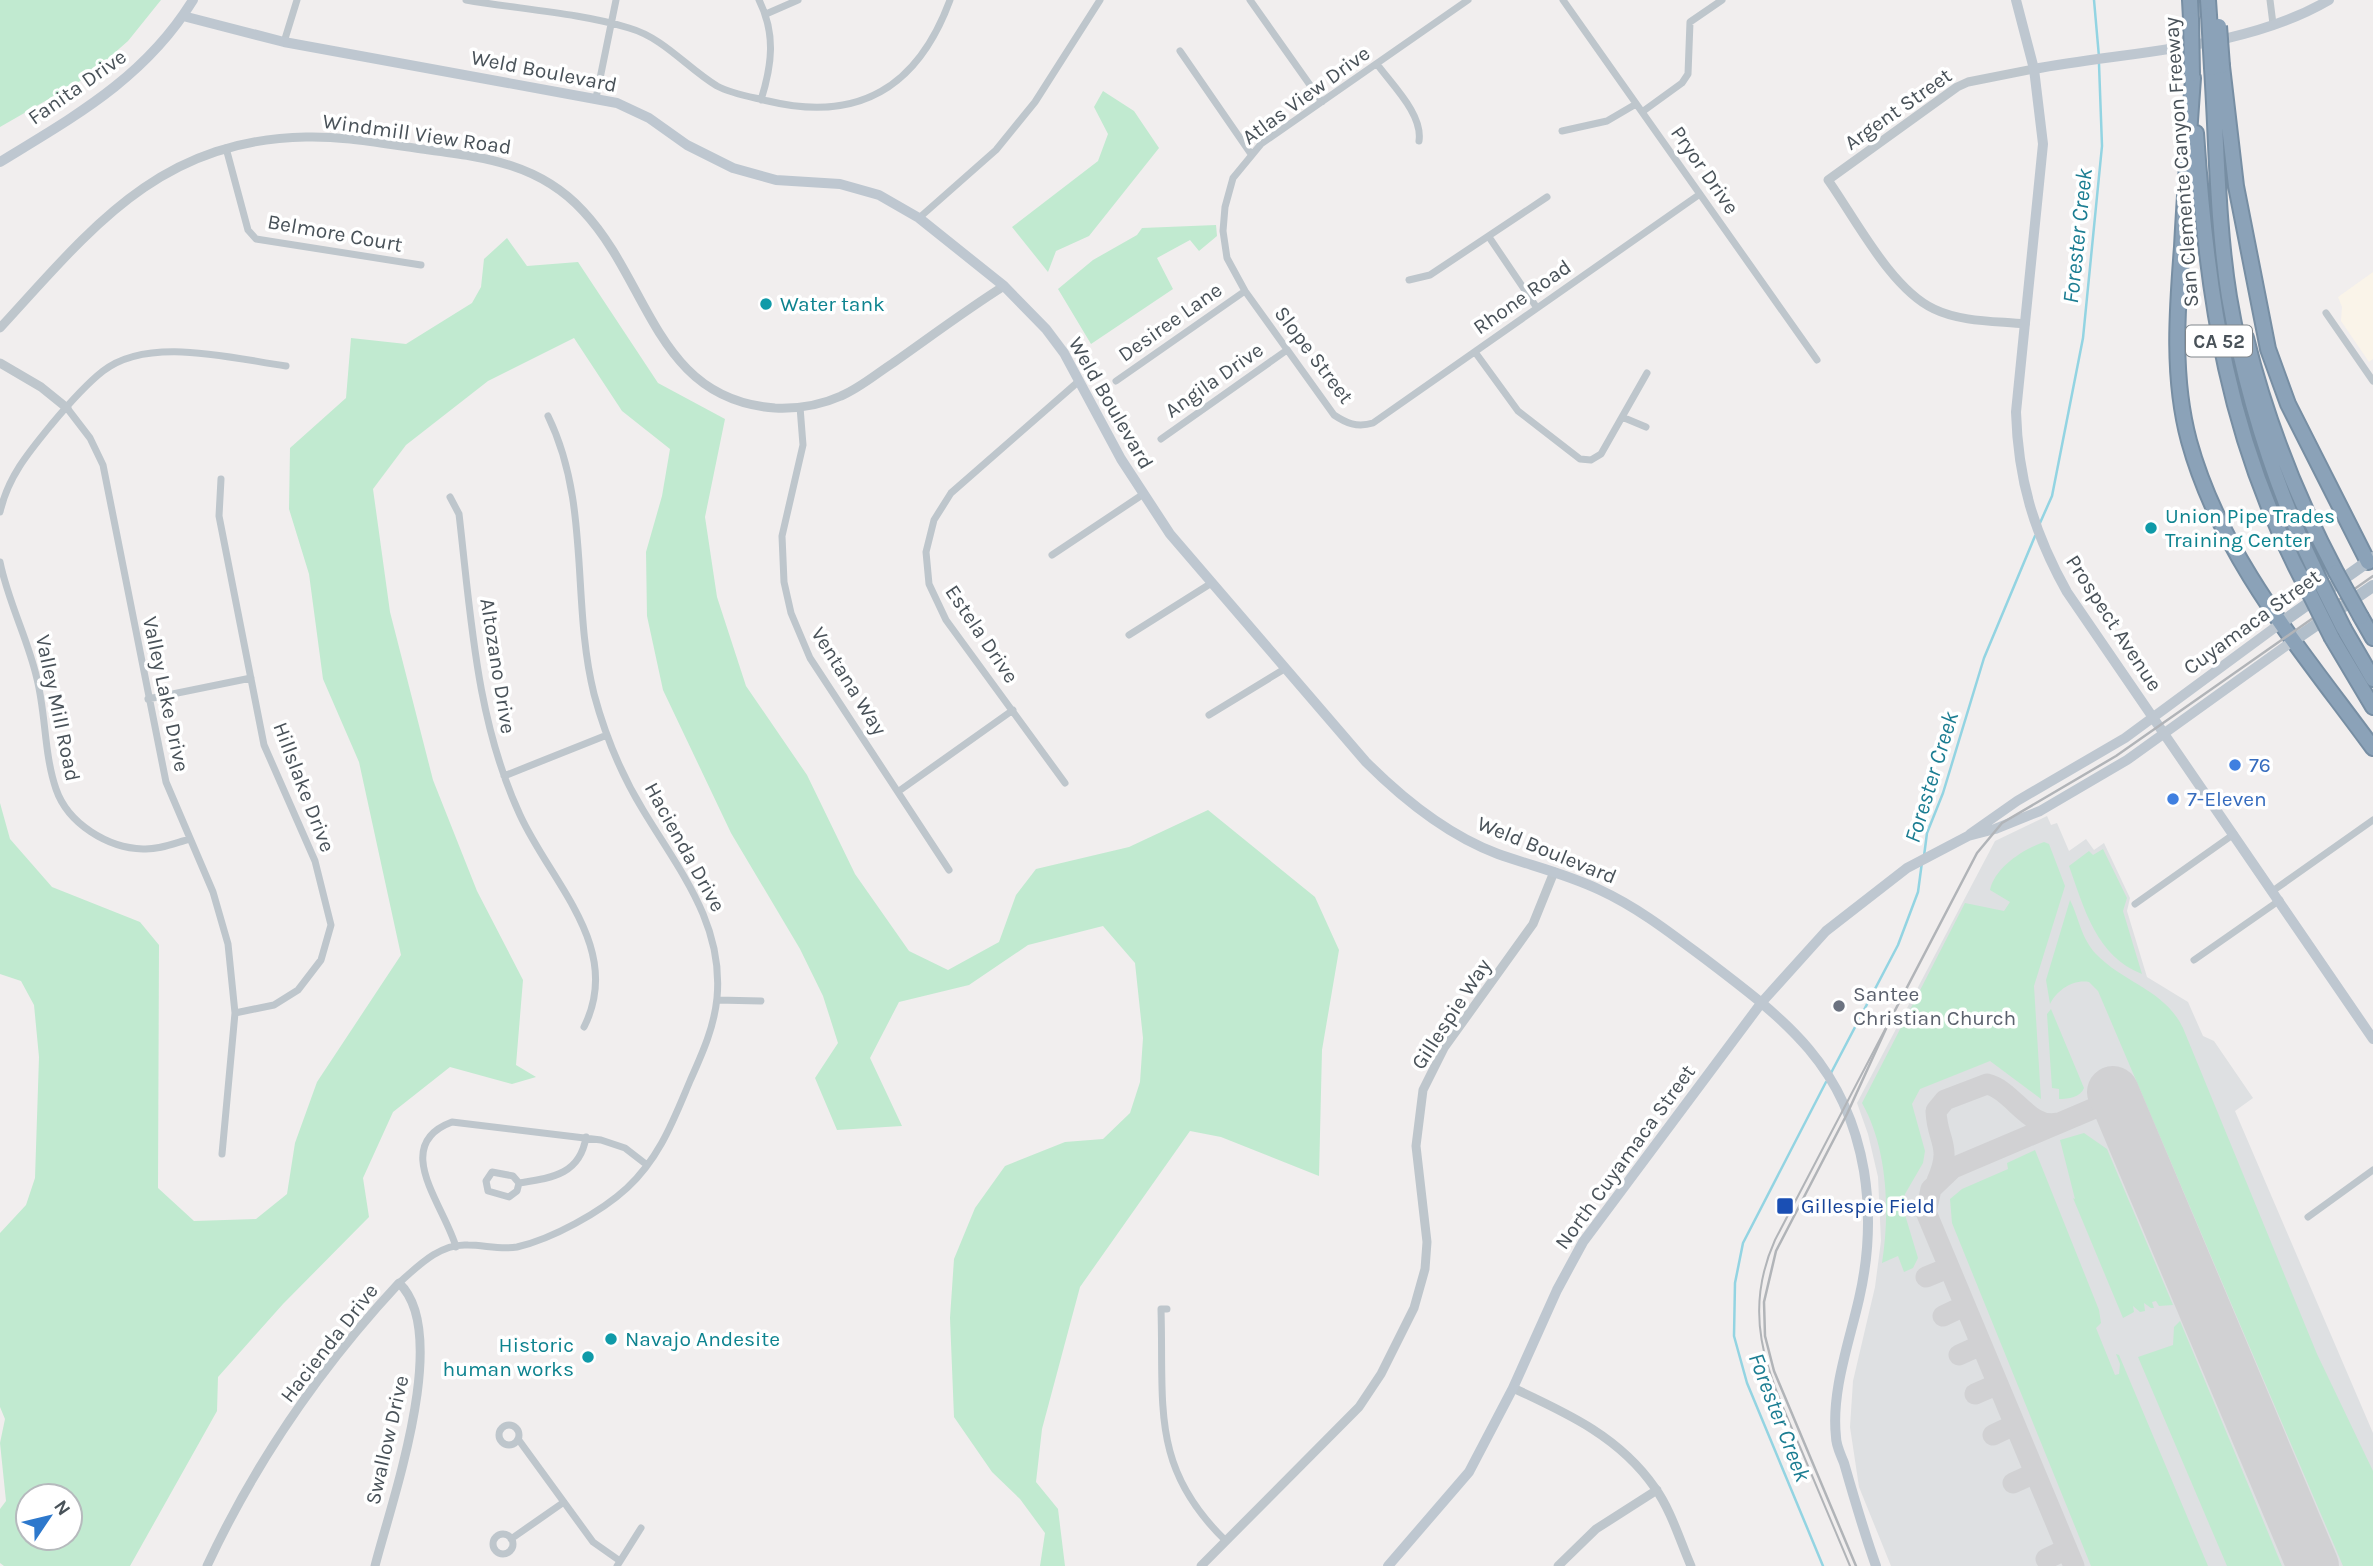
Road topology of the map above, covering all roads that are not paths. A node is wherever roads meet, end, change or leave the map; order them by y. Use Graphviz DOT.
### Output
graph roads {
  1 [pos="193,0"];
  2 [pos="297,0"];
  3 [pos="467,0"];
  4 [pos="616,0"];
  5 [pos="759,0"];
  6 [pos="798,0"];
  7 [pos="950,0"];
  8 [pos="1100,0"];
  9 [pos="1250,0"];
  10 [pos="1563,0"];
  11 [pos="1722,0"];
  12 [pos="2016,0"];
  13 [pos="2190,0"];
  14 [pos="2270,0"];
  15 [pos="2329,0"];
  16 [pos="1462,2"];
  17 [pos="2213,7"];
  18 [pos="766,14"];
  19 [pos="183,16"];
  20 [pos="611,24"];
  21 [pos="2273,24"];
  22 [pos="284,42"];
  23 [pos="1180,51"];
  24 [pos="1377,64"];
  25 [pos="2217,67"];
  26 [pos="2034,69"];
  27 [pos="2192,76"];
  28 [pos="596,98"];
  29 [pos="761,100"];
  30 [pos="1322,102"];
  31 [pos="1636,104"];
  32 [pos="1642,112"];
  33 [pos="1562,131"];
  34 [pos="1419,141"];
  35 [pos="226,149"];
  36 [pos="1251,154"];
  37 [pos="0,162"];
  38 [pos="1700,194"];
  39 [pos="1547,197"];
  40 [pos="2221,204"];
  41 [pos="919,218"];
  42 [pos="1489,237"];
  43 [pos="421,265"];
  44 [pos="1409,279"];
  45 [pos="1004,286"];
  46 [pos="1245,291"];
  47 [pos="1537,308"];
  48 [pos="2326,313"];
  49 [pos="2025,324"];
  50 [pos="0,328"];
  51 [pos="1287,350"];
  52 [pos="1475,352"];
  53 [pos="1817,360"];
  54 [pos="0,363"];
  55 [pos="286,366"];
  56 [pos="1647,373"];
  57 [pos="1079,381"];
  58 [pos="1115,381"];
  59 [pos="2373,381"];
  60 [pos="800,407"];
  61 [pos="67,408"];
  62 [pos="548,416"];
  63 [pos="1622,417"];
  64 [pos="1363,426"];
  65 [pos="1646,427"];
  66 [pos="1161,439"];
  67 [pos="220,479"];
  68 [pos="1142,495"];
  69 [pos="450,497"];
  70 [pos="0,512"];
  71 [pos="1052,555"];
  72 [pos="2370,560"];
  73 [pos="0,562"];
  74 [pos="1210,584"];
  75 [pos="2373,586"];
  76 [pos="2281,622"];
  77 [pos="2338,633"];
  78 [pos="1129,635"];
  79 [pos="2373,638"];
  80 [pos="2294,640"];
  81 [pos="1286,668"];
  82 [pos="251,678"];
  83 [pos="2373,679"];
  84 [pos="148,699"];
  85 [pos="2373,707"];
  86 [pos="1013,710"];
  87 [pos="1209,715"];
  88 [pos="2154,717"];
  89 [pos="2165,733"];
  90 [pos="607,735"];
  91 [pos="2373,748"];
  92 [pos="504,776"];
  93 [pos="1065,783"];
  94 [pos="899,791"];
  95 [pos="2373,820"];
  96 [pos="2234,834"];
  97 [pos="1968,836"];
  98 [pos="190,839"];
  99 [pos="949,870"];
  100 [pos="1554,872"];
  101 [pos="2277,895"];
  102 [pos="2135,904"];
  103 [pos="2194,960"];
  104 [pos="717,1000"];
  105 [pos="761,1001"];
  106 [pos="1762,1002"];
  107 [pos="235,1013"];
  108 [pos="584,1027"];
  109 [pos="2373,1039"];
  110 [pos="586,1137"];
  111 [pos="222,1154"];
  112 [pos="648,1165"];
  113 [pos="2373,1170"];
  114 [pos="519,1183"];
  115 [pos="2308,1217"];
  116 [pos="456,1247"];
  117 [pos="399,1283"];
  118 [pos="1167,1309"];
  119 [pos="1513,1388"];
  120 [pos="518,1439"];
  121 [pos="1657,1490"];
  122 [pos="564,1502"];
  123 [pos="641,1528"];
  124 [pos="511,1539"];
  125 [pos="1226,1541"];
  126 [pos="619,1564"];
  127 [pos="207,1566"];
  128 [pos="375,1566"];
  129 [pos="1201,1566"];
  130 [pos="1388,1566"];
  131 [pos="1558,1566"];
  132 [pos="1691,1566"];
  133 [pos="1876,1566"];
  1 -- 19 [label="main road, Fanita Drive"];
  2 -- 22 [label="street"];
  3 -- 20 [label="street"];
  4 -- 20 [label="street"];
  5 -- 18 [label="street"];
  6 -- 18 [label="street"];
  7 -- 29 [label="street"];
  8 -- 41 [label="street"];
  9 -- 30 [label="street"];
  10 -- 31 [label="street, Pryor Drive"];
  11 -- 32 [label="street"];
  12 -- 26 [label="main road, Prospect Avenue"];
  13 -- 27 [label="highway, San Clemente Canyon Freeway / CA 52, bridge"];
  14 -- 21 [label="street"];
  15 -- 21 [label="main road"];
  16 -- 24 [label="street, Atlas View Drive"];
  17 -- 25 [label="highway, San Clemente Canyon Freeway / CA 52, bridge"];
  18 -- 29 [label="street"];
  19 -- 22 [label="main road, Weld Boulevard"];
  19 -- 37 [label="main road, Fanita Drive"];
  20 -- 28 [label="street"];
  20 -- 29 [label="street"];
  21 -- 26 [label="main road"];
  22 -- 28 [label="main road, Weld Boulevard"];
  23 -- 36 [label="street"];
  24 -- 30 [label="street, Atlas View Drive"];
  24 -- 34 [label="street"];
  25 -- 40 [label="highway, San Clemente Canyon Freeway / CA 52"];
  25 -- 72 [label="highway"];
  26 -- 49 [label="main road, Prospect Avenue"];
  26 -- 49 [label="street, Argent Street"];
  27 -- 76 [label="highway"];
  27 -- 77 [label="highway, San Clemente Canyon Freeway / CA 52, bridge"];
  28 -- 41 [label="main road, Weld Boulevard"];
  30 -- 36 [label="street, Atlas View Drive"];
  31 -- 32 [label="street, Pryor Drive"];
  31 -- 33 [label="street"];
  32 -- 38 [label="street, Pryor Drive"];
  35 -- 43 [label="street, Belmore Court"];
  35 -- 50 [label="street, Windmill View Road"];
  35 -- 60 [label="street, Windmill View Road"];
  36 -- 46 [label="street, Atlas View Drive"];
  38 -- 47 [label="street, Rhone Road"];
  38 -- 53 [label="street, Pryor Drive"];
  39 -- 42 [label="street"];
  40 -- 77 [label="highway, San Clemente Canyon Freeway / CA 52, bridge"];
  40 -- 79 [label="highway, bridge"];
  41 -- 45 [label="main road, Weld Boulevard"];
  42 -- 44 [label="street"];
  42 -- 47 [label="street"];
  45 -- 57 [label="main road, Weld Boulevard"];
  45 -- 60 [label="street, Windmill View Road"];
  46 -- 51 [label="street, Slope Street"];
  46 -- 58 [label="street, Desiree Lane"];
  47 -- 52 [label="street, Rhone Road"];
  48 -- 59 [label="street"];
  49 -- 88 [label="main road, Prospect Avenue"];
  51 -- 64 [label="street, Slope Street"];
  51 -- 66 [label="street, Angila Drive"];
  52 -- 63 [label="street"];
  52 -- 64 [label="street, Rhone Road"];
  54 -- 61 [label="street, Valley Lake Drive"];
  55 -- 61 [label="street"];
  56 -- 63 [label="street"];
  57 -- 68 [label="main road, Weld Boulevard"];
  57 -- 86 [label="street, Estela Drive"];
  60 -- 94 [label="street, Ventana Way"];
  61 -- 70 [label="street"];
  61 -- 84 [label="street, Valley Lake Drive"];
  62 -- 90 [label="street, Hacienda Drive"];
  63 -- 65 [label="street"];
  67 -- 82 [label="street, Hillslake Drive"];
  68 -- 71 [label="street"];
  68 -- 74 [label="main road, Weld Boulevard"];
  69 -- 92 [label="street, Altozano Drive"];
  72 -- 76 [label="main road, Cuyamaca Street"];
  73 -- 98 [label="street, Valley Mill Road"];
  74 -- 78 [label="street"];
  74 -- 81 [label="main road, Weld Boulevard"];
  75 -- 80 [label="main road, Cuyamaca Street"];
  76 -- 80 [label="highway"];
  76 -- 88 [label="main road, Cuyamaca Street"];
  77 -- 83 [label="highway, San Clemente Canyon Freeway / CA 52"];
  77 -- 85 [label="highway, San Clemente Canyon Freeway / CA 52"];
  80 -- 89 [label="main road, Cuyamaca Street"];
  80 -- 91 [label="highway"];
  81 -- 87 [label="street"];
  81 -- 100 [label="main road, Weld Boulevard"];
  82 -- 84 [label="street"];
  82 -- 107 [label="street, Hillslake Drive"];
  84 -- 98 [label="street, Valley Lake Drive"];
  86 -- 93 [label="street, Estela Drive"];
  86 -- 94 [label="street"];
  88 -- 89 [label="main road, Prospect Avenue"];
  88 -- 97 [label="main road, North Cuyamaca Street"];
  89 -- 96 [label="main road, Prospect Avenue"];
  89 -- 97 [label="main road, North Cuyamaca Street"];
  90 -- 92 [label="street"];
  90 -- 104 [label="street, Hacienda Drive"];
  92 -- 108 [label="street, Altozano Drive"];
  94 -- 99 [label="street, Ventana Way"];
  95 -- 101 [label="street"];
  96 -- 101 [label="main road, Prospect Avenue"];
  96 -- 102 [label="street"];
  97 -- 106 [label="main road, North Cuyamaca Street"];
  98 -- 107 [label="street, Valley Lake Drive"];
  100 -- 106 [label="main road, Weld Boulevard"];
  100 -- 125 [label="street, Gillespie Way"];
  101 -- 103 [label="street"];
  101 -- 109 [label="main road, Prospect Avenue"];
  104 -- 105 [label="street"];
  104 -- 112 [label="street, Hacienda Drive"];
  106 -- 119 [label="main road, North Cuyamaca Street"];
  106 -- 133 [label="main road, Weld Boulevard"];
  107 -- 111 [label="street, Valley Lake Drive"];
  110 -- 112 [label="street"];
  110 -- 114 [label="street"];
  110 -- 116 [label="street"];
  112 -- 116 [label="street, Hacienda Drive"];
  113 -- 115 [label="street"];
  114 -- 114 [label="street"];
  116 -- 117 [label="street, Hacienda Drive"];
  117 -- 127 [label="street, Hacienda Drive"];
  117 -- 128 [label="street, Swallow Drive"];
  118 -- 125 [label="street"];
  119 -- 121 [label="street"];
  119 -- 130 [label="main road, North Cuyamaca Street"];
  120 -- 122 [label="street"];
  121 -- 131 [label="street"];
  121 -- 132 [label="street"];
  122 -- 124 [label="street"];
  122 -- 126 [label="street"];
  123 -- 126 [label="street"];
  125 -- 129 [label="street, Gillespie Way"];
}
